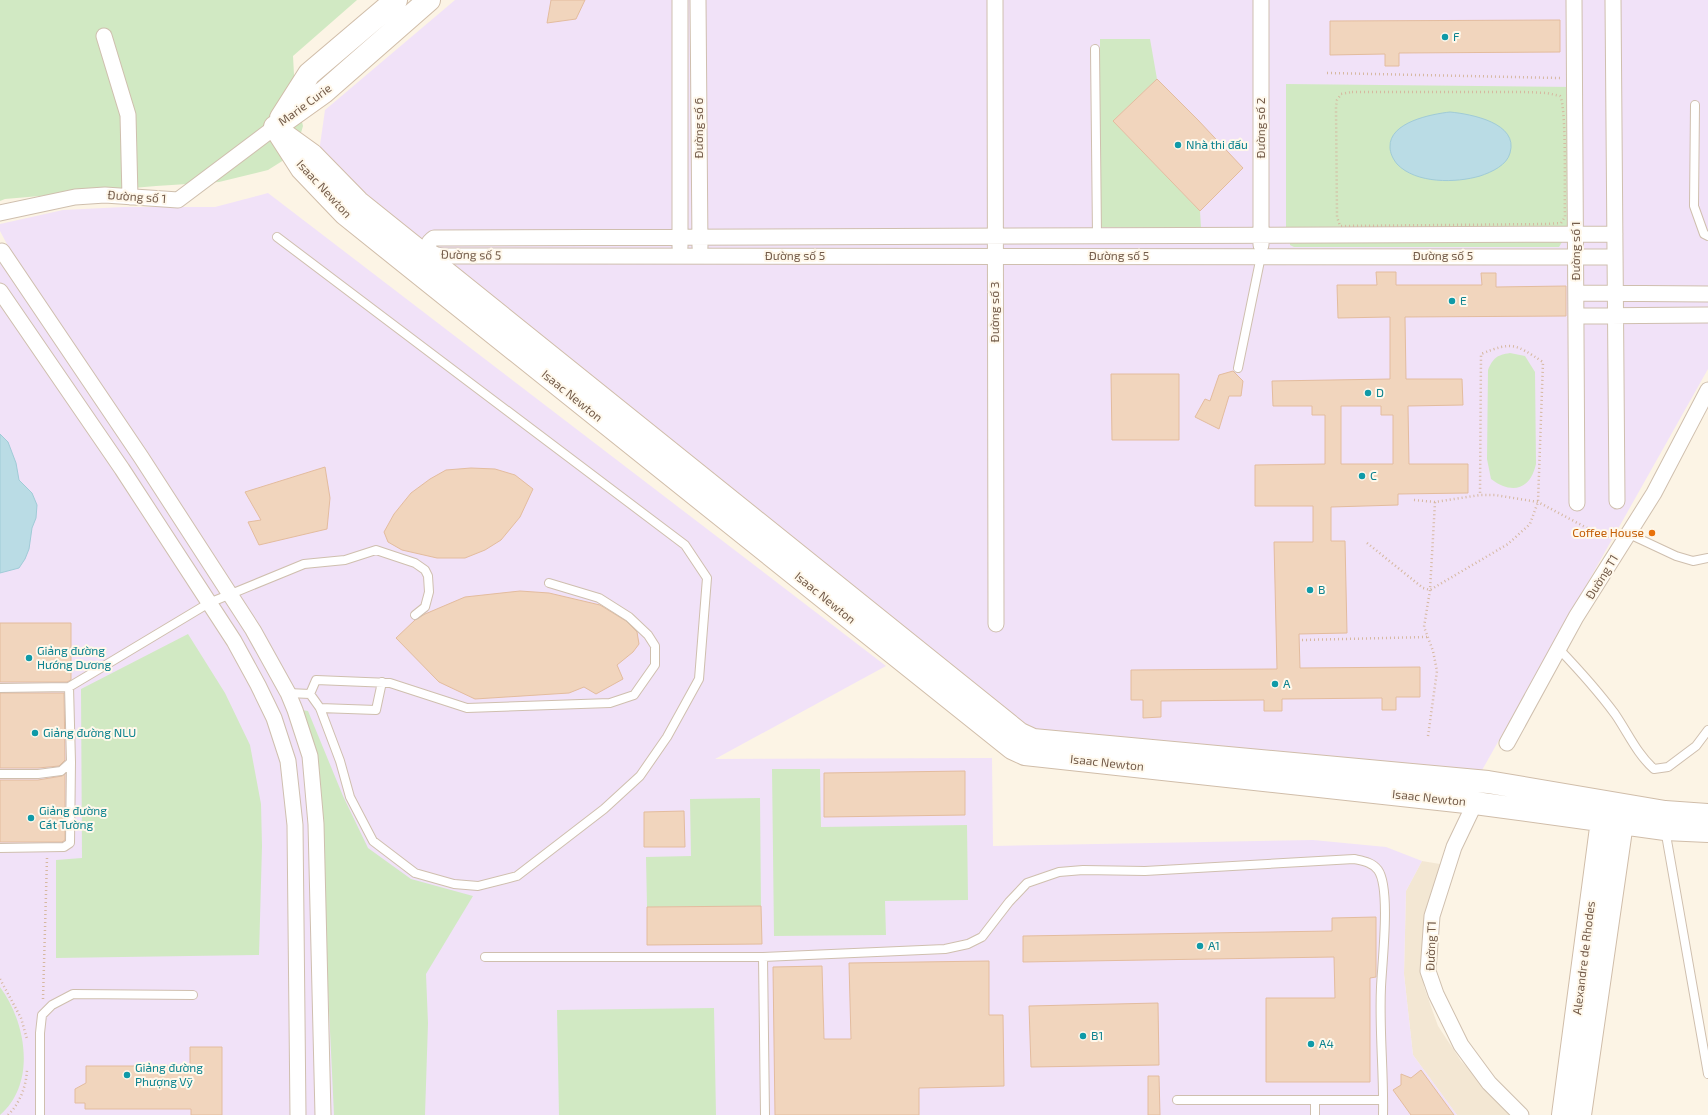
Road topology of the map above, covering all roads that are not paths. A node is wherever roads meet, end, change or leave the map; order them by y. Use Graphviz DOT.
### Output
graph roads {
  1 [pos="396,0"];
  2 [pos="429,0"];
  3 [pos="680,0"];
  4 [pos="698,0"];
  5 [pos="995,0"];
  6 [pos="1261,0"];
  7 [pos="1574,0"];
  8 [pos="1613,0"];
  9 [pos="104,36"];
  10 [pos="1095,49"];
  11 [pos="1695,106"];
  12 [pos="275,127"];
  13 [pos="130,196"];
  14 [pos="0,213"];
  15 [pos="1576,234"];
  16 [pos="1615,234"];
  17 [pos="995,236"];
  18 [pos="1097,236"];
  19 [pos="1261,236"];
  20 [pos="1708,236"];
  21 [pos="277,237"];
  22 [pos="680,237"];
  23 [pos="700,237"];
  24 [pos="2,252"];
  25 [pos="680,256"];
  26 [pos="700,256"];
  27 [pos="995,256"];
  28 [pos="1261,256"];
  29 [pos="1576,257"];
  30 [pos="1615,257"];
  31 [pos="0,291"];
  32 [pos="1576,293"];
  33 [pos="1615,293"];
  34 [pos="1708,294"];
  35 [pos="1708,315"];
  36 [pos="1576,316"];
  37 [pos="1615,316"];
  38 [pos="1238,368"];
  39 [pos="1708,390"];
  40 [pos="1617,501"];
  41 [pos="1577,502"];
  42 [pos="1626,538"];
  43 [pos="1708,558"];
  44 [pos="550,583"];
  45 [pos="229,594"];
  46 [pos="209,603"];
  47 [pos="415,616"];
  48 [pos="996,624"];
  49 [pos="1559,648"];
  50 [pos="382,682"];
  51 [pos="68,687"];
  52 [pos="0,688"];
  53 [pos="288,692"];
  54 [pos="310,694"];
  55 [pos="320,708"];
  56 [pos="1708,730"];
  57 [pos="1507,743"];
  58 [pos="71,762"];
  59 [pos="0,774"];
  60 [pos="1488,782"];
  61 [pos="1475,803"];
  62 [pos="1613,813"];
  63 [pos="1708,815"];
  64 [pos="1665,829"];
  65 [pos="1708,831"];
  66 [pos="0,848"];
  67 [pos="485,957"];
  68 [pos="763,957"];
  69 [pos="193,995"];
  70 [pos="1708,1074"];
  71 [pos="1177,1100"];
  72 [pos="1315,1100"];
  73 [pos="1383,1100"];
  74 [pos="40,1115"];
  75 [pos="298,1115"];
  76 [pos="323,1115"];
  77 [pos="765,1115"];
  78 [pos="1315,1115"];
  79 [pos="1383,1115"];
  80 [pos="1521,1115"];
  81 [pos="1563,1115"];
  82 [pos="1580,1115"];
  1 -- 12 [label="street, Marie Curie"];
  2 -- 12 [label="street, Marie Curie"];
  3 -- 22 [label="street, Đường số 6"];
  4 -- 23 [label="street, Đường số 6"];
  5 -- 17 [label="street, Đường số 3"];
  6 -- 19 [label="street, Đường số 2"];
  7 -- 15 [label="street, Đường số 1"];
  8 -- 16 [label="street"];
  9 -- 13 [label="street"];
  10 -- 18 [label="lane"];
  11 -- 20 [label="lane"];
  12 -- 13 [label="street, Đường số 1"];
  12 -- 60 [label="street, Isaac Newton"];
  12 -- 61 [label="street, Isaac Newton"];
  13 -- 14 [label="street, Đường số 1"];
  15 -- 16 [label="street, Đường số 5"];
  15 -- 19 [label="street, Đường số 5"];
  15 -- 29 [label="street, Đường số 1"];
  16 -- 30 [label="street"];
  17 -- 18 [label="street, Đường số 5"];
  17 -- 23 [label="street, Đường số 5"];
  17 -- 27 [label="street, Đường số 3"];
  18 -- 19 [label="street, Đường số 5"];
  19 -- 28 [label="street, Đường số 2"];
  21 -- 55 [label="lane"];
  22 -- 23 [label="street, Đường số 5"];
  22 -- 25 [label="street, Đường số 6"];
  22 -- 25 [label="street, Đường số 5"];
  23 -- 26 [label="street, Đường số 6"];
  24 -- 45 [label="street"];
  25 -- 26 [label="street, Đường số 5"];
  26 -- 27 [label="street, Đường số 5"];
  27 -- 28 [label="street, Đường số 5"];
  27 -- 48 [label="street, Đường số 3"];
  28 -- 29 [label="street, Đường số 5"];
  28 -- 38 [label="lane"];
  29 -- 30 [label="street, Đường số 5"];
  29 -- 32 [label="street, Đường số 1"];
  30 -- 33 [label="street"];
  31 -- 46 [label="street"];
  32 -- 33 [label="street"];
  32 -- 36 [label="street, Đường số 1"];
  33 -- 34 [label="street"];
  33 -- 37 [label="street"];
  35 -- 37 [label="street"];
  36 -- 37 [label="street"];
  36 -- 41 [label="street, Đường số 1"];
  37 -- 40 [label="street"];
  39 -- 42 [label="street, Đường T1"];
  42 -- 43 [label="lane"];
  42 -- 49 [label="street, Đường T1"];
  44 -- 50 [label="lane"];
  45 -- 46 [label="lane"];
  45 -- 47 [label="lane"];
  45 -- 53 [label="street"];
  46 -- 51 [label="lane"];
  46 -- 75 [label="street"];
  49 -- 56 [label="lane"];
  49 -- 57 [label="street, Đường T1"];
  50 -- 54 [label="lane"];
  50 -- 55 [label="lane"];
  51 -- 52 [label="lane"];
  51 -- 58 [label="lane"];
  53 -- 54 [label="lane"];
  53 -- 76 [label="street"];
  54 -- 55 [label="lane"];
  58 -- 59 [label="lane"];
  58 -- 66 [label="lane"];
  60 -- 61 [label="street"];
  60 -- 62 [label="street, Isaac Newton"];
  61 -- 62 [label="street, Isaac Newton"];
  61 -- 80 [label="street, Đường T1"];
  62 -- 63 [label="street, Isaac Newton"];
  62 -- 64 [label="street, Isaac Newton"];
  62 -- 81 [label="street, Alexandre de Rhodes"];
  62 -- 82 [label="street, Alexandre de Rhodes"];
  64 -- 65 [label="street, Isaac Newton"];
  64 -- 70 [label="lane"];
  67 -- 68 [label="lane"];
  68 -- 73 [label="lane"];
  68 -- 77 [label="lane"];
  69 -- 74 [label="lane"];
  71 -- 72 [label="lane"];
  72 -- 73 [label="lane"];
  72 -- 78 [label="lane"];
  73 -- 79 [label="lane"];
}
